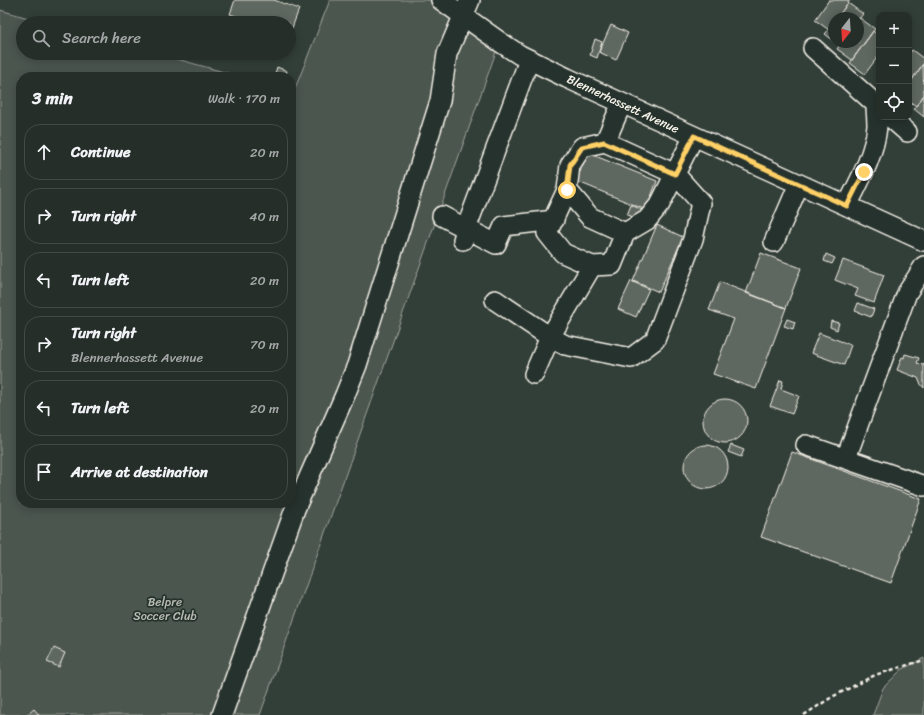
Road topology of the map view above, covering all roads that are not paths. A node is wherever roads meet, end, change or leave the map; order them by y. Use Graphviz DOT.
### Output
graph roads {
  1 [pos="441,0"];
  2 [pos="467,8"];
  3 [pos="813,48"];
  4 [pos="530,60"];
  5 [pos="622,104"];
  6 [pos="876,105"];
  7 [pos="876,120"];
  8 [pos="893,120"];
  9 [pos="907,132"];
  10 [pos="694,136"];
  11 [pos="604,142"];
  12 [pos="675,174"];
  13 [pos="799,184"];
  14 [pos="567,190"];
  15 [pos="847,206"];
  16 [pos="442,216"];
  17 [pos="554,220"];
  18 [pos="625,233"];
  19 [pos="464,234"];
  20 [pos="924,241"];
  21 [pos="774,242"];
  22 [pos="592,266"];
  23 [pos="924,266"];
  24 [pos="495,300"];
  25 [pos="550,337"];
  26 [pos="534,374"];
  27 [pos="806,445"];
  28 [pos="846,458"];
  29 [pos="924,486"];
  30 [pos="296,508"];
  31 [pos="296,508"];
  32 [pos="222,715"];
  1 -- 2 [label="street, Blennerhassett Avenue"];
  2 -- 4 [label="street, Blennerhassett Avenue"];
  2 -- 31 [label="street"];
  3 -- 6 [label="street"];
  4 -- 5 [label="street, Blennerhassett Avenue"];
  4 -- 19 [label="street"];
  5 -- 10 [label="street, Blennerhassett Avenue"];
  5 -- 11 [label="street"];
  7 -- 15 [label="street"];
  8 -- 9 [label="street"];
  10 -- 12 [label="street"];
  10 -- 13 [label="street, Blennerhassett Avenue"];
  11 -- 12 [label="street"];
  11 -- 14 [label="street"];
  12 -- 18 [label="street"];
  12 -- 25 [label="street"];
  13 -- 15 [label="street, Blennerhassett Avenue"];
  13 -- 21 [label="street"];
  14 -- 17 [label="street"];
  14 -- 18 [label="street"];
  15 -- 20 [label="street, Blennerhassett Avenue"];
  16 -- 19 [label="street"];
  17 -- 19 [label="street"];
  17 -- 22 [label="street"];
  18 -- 22 [label="street"];
  22 -- 25 [label="street"];
  23 -- 28 [label="street"];
  24 -- 25 [label="street"];
  25 -- 26 [label="street"];
  27 -- 28 [label="street"];
  28 -- 29 [label="street"];
  30 -- 32 [label="street"];
}
